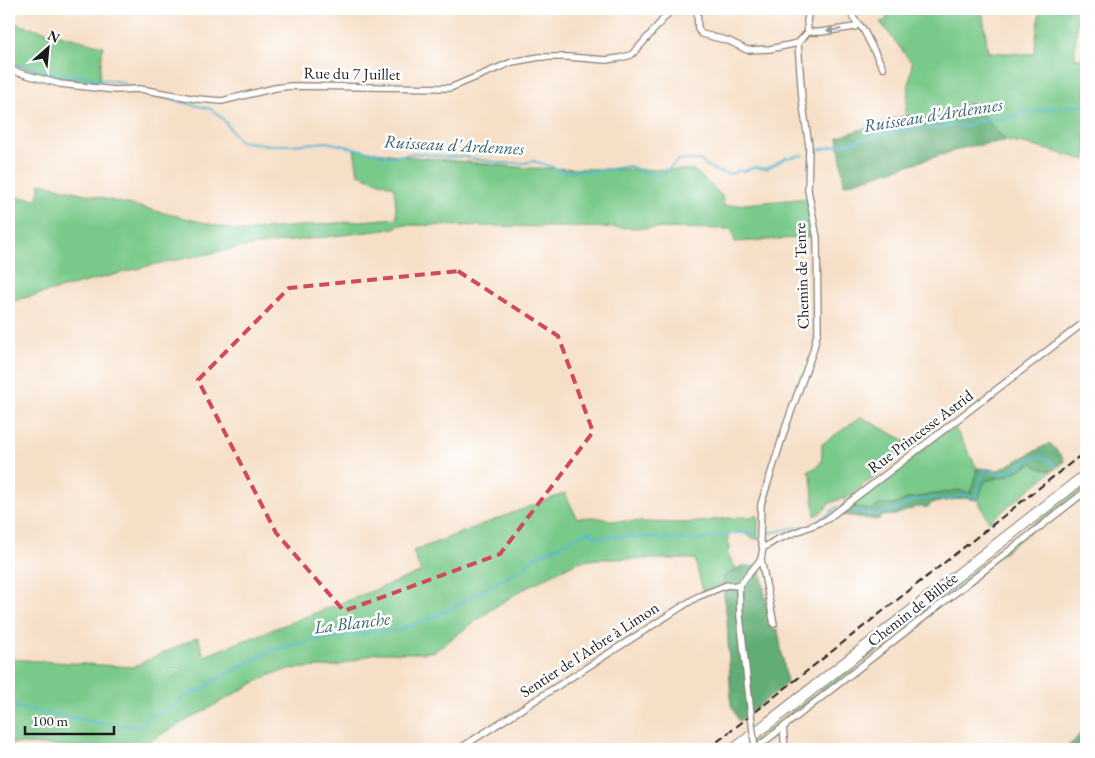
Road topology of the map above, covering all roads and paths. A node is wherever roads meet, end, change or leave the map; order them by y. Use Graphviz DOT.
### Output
graph roads {
  1 [pos="672,9"];
  2 [pos="697,9"];
  3 [pos="809,9"];
  4 [pos="850,9"];
  5 [pos="857,23"];
  6 [pos="808,32"];
  7 [pos="798,43"];
  8 [pos="883,68"];
  9 [pos="9,70"];
  10 [pos="1086,321"];
  11 [pos="1086,475"];
  12 [pos="1086,490"];
  13 [pos="762,548"];
  14 [pos="761,559"];
  15 [pos="739,586"];
  16 [pos="774,624"];
  17 [pos="783,727"];
  18 [pos="459,749"];
  19 [pos="735,749"];
  20 [pos="755,749"];
  21 [pos="785,749"];
  1 -- 9 [label="street, Rue du 7 Juillet"];
  2 -- 7 [label="street"];
  3 -- 6 [label="street"];
  4 -- 5 [label="street"];
  5 -- 6 [label="street, one-way"];
  5 -- 8 [label="street"];
  6 -- 7 [label="street"];
  7 -- 13 [label="street, Chemin de Tenre"];
  10 -- 13 [label="street, Rue Princesse Astrid"];
  11 -- 19 [label="highway"];
  12 -- 17 [label="street, Chemin de Bilhée"];
  13 -- 14 [label="street, Chemin de Tenre"];
  14 -- 15 [label="street"];
  14 -- 16 [label="street, Chemin de Tenre"];
  15 -- 18 [label="street, Sentier de l'Arbre à Limon"];
  15 -- 20 [label="street, bridge"];
  17 -- 20 [label="street, Chemin de Bilhée"];
  17 -- 21 [label="street"];
}
